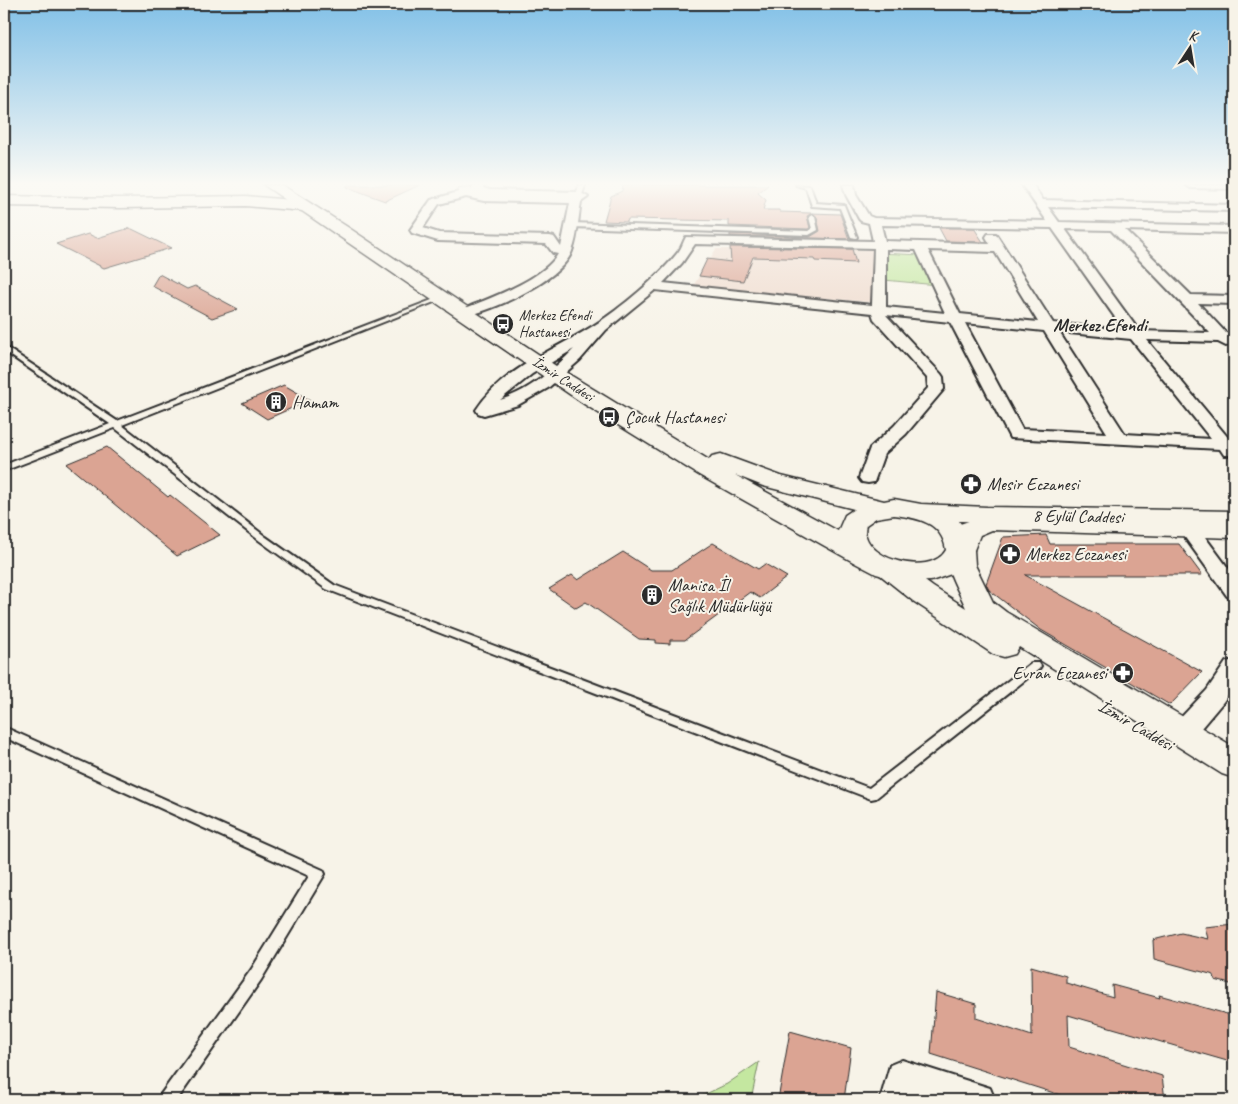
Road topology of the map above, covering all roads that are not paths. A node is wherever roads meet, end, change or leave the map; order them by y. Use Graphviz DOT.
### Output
graph roads {
  1 [pos="349,237"];
  2 [pos="366,237"];
  3 [pos="436,237"];
  4 [pos="569,237"];
  5 [pos="878,237"];
  6 [pos="992,237"];
  7 [pos="1064,237"];
  8 [pos="1125,237"];
  9 [pos="880,245"];
  10 [pos="920,246"];
  11 [pos="999,248"];
  12 [pos="566,252"];
  13 [pos="651,286"];
  14 [pos="440,298"];
  15 [pos="1187,299"];
  16 [pos="1234,300"];
  17 [pos="878,309"];
  18 [pos="468,312"];
  19 [pos="955,318"];
  20 [pos="1048,326"];
  21 [pos="1135,335"];
  22 [pos="1228,337"];
  23 [pos="4,348"];
  24 [pos="1234,351"];
  25 [pos="549,367"];
  26 [pos="116,424"];
  27 [pos="1119,439"];
  28 [pos="1231,449"];
  29 [pos="4,468"];
  30 [pos="868,478"];
  31 [pos="806,489"];
  32 [pos="880,508"];
  33 [pos="922,512"];
  34 [pos="792,517"];
  35 [pos="1234,519"];
  36 [pos="1185,524"];
  37 [pos="1234,530"];
  38 [pos="960,550"];
  39 [pos="877,562"];
  40 [pos="1234,590"];
  41 [pos="1035,666"];
  42 [pos="1234,668"];
  43 [pos="4,732"];
  44 [pos="1182,733"];
  45 [pos="1234,768"];
  46 [pos="167,1100"];
  47 [pos="897,1100"];
  48 [pos="978,1100"];
  1 -- 14 [label="main road, İzmir Caddesi"];
  2 -- 18 [label="main road, İzmir Caddesi"];
  3 -- 12 [label="street"];
  4 -- 12 [label="street"];
  5 -- 9 [label="street"];
  6 -- 11 [label="street"];
  7 -- 21 [label="street"];
  8 -- 15 [label="street"];
  9 -- 10 [label="street"];
  9 -- 13 [label="street"];
  9 -- 17 [label="street"];
  10 -- 11 [label="street"];
  10 -- 19 [label="street"];
  11 -- 20 [label="street"];
  12 -- 18 [label="street"];
  13 -- 17 [label="street"];
  13 -- 25 [label="street"];
  14 -- 18 [label="main road, İzmir Caddesi"];
  14 -- 26 [label="lane"];
  15 -- 16 [label="street"];
  15 -- 22 [label="street"];
  17 -- 19 [label="street"];
  17 -- 30 [label="street"];
  18 -- 25 [label="main road, İzmir Caddesi"];
  19 -- 20 [label="street"];
  19 -- 27 [label="street"];
  20 -- 21 [label="street"];
  20 -- 27 [label="street"];
  21 -- 22 [label="street"];
  21 -- 28 [label="street"];
  22 -- 24 [label="street"];
  23 -- 26 [label="lane"];
  25 -- 31 [label="main road, İzmir Caddesi"];
  25 -- 34 [label="main road, İzmir Caddesi"];
  26 -- 29 [label="lane"];
  26 -- 41 [label="lane"];
  27 -- 28 [label="street"];
  31 -- 32 [label="main road, İzmir Caddesi"];
  31 -- 34 [label="main road"];
  32 -- 33 [label="main road"];
  32 -- 39 [label="main road"];
  33 -- 36 [label="main road, 8 Eylül Caddesi"];
  33 -- 38 [label="main road"];
  34 -- 39 [label="main road, İzmir Caddesi"];
  35 -- 36 [label="main road, 8 Eylül Caddesi"];
  36 -- 37 [label="main road"];
  36 -- 38 [label="main road"];
  36 -- 40 [label="street"];
  38 -- 39 [label="main road"];
  38 -- 44 [label="main road, İzmir Caddesi"];
  39 -- 41 [label="main road, İzmir Caddesi"];
  41 -- 45 [label="main road, İzmir Caddesi"];
  42 -- 44 [label="street"];
  43 -- 46 [label="lane"];
  44 -- 45 [label="main road, İzmir Caddesi"];
  47 -- 48 [label="street"];
}
